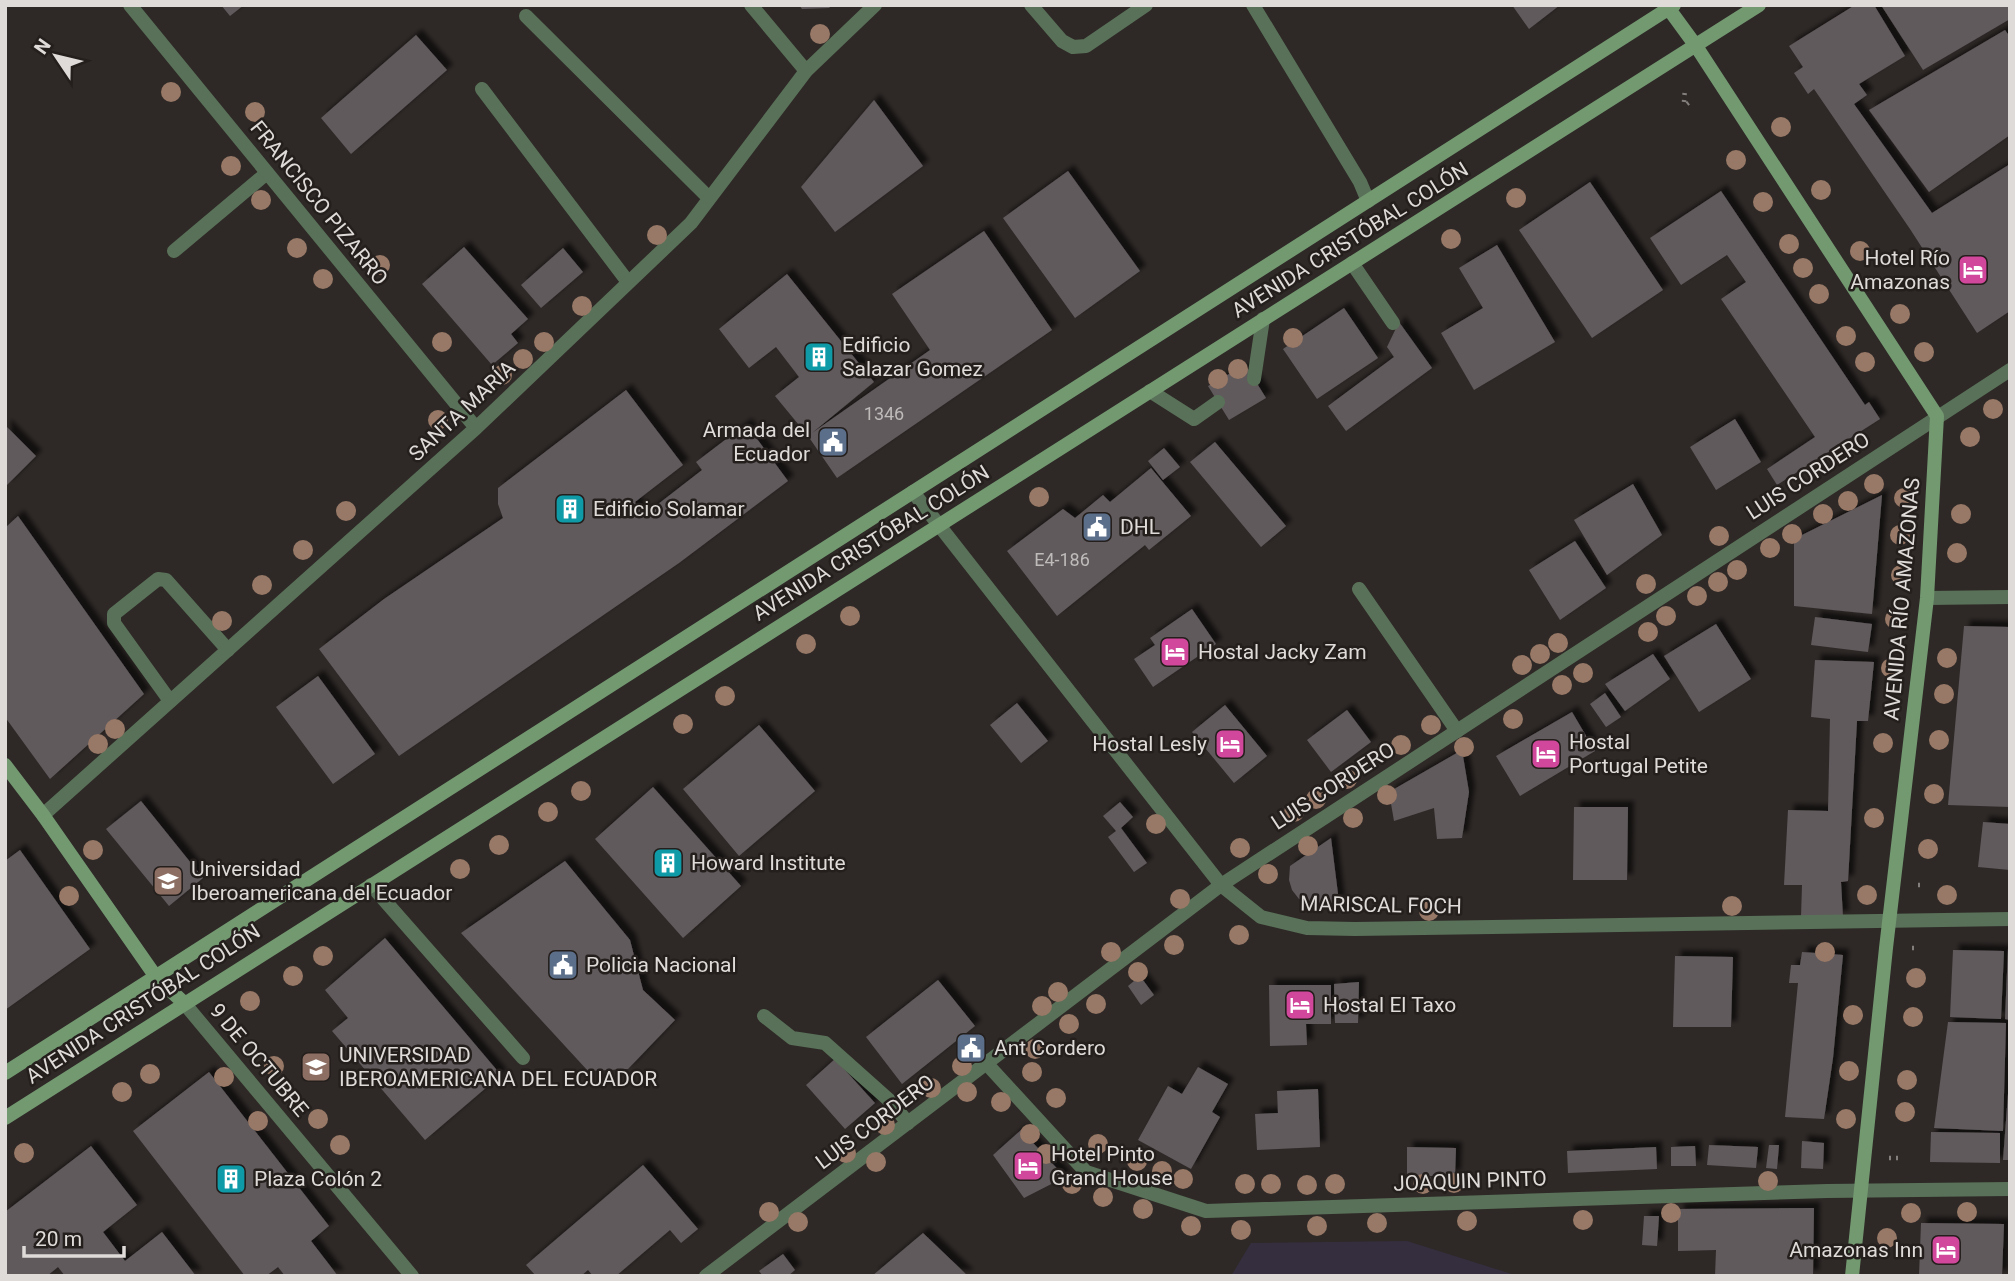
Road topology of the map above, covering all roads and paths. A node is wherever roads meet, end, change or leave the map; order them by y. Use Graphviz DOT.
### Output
graph roads {
  1 [pos="130,5"];
  2 [pos="751,5"];
  3 [pos="875,5"];
  4 [pos="1031,5"];
  5 [pos="1146,5"];
  6 [pos="1253,5"];
  7 [pos="1759,5"];
  8 [pos="1669,6"];
  9 [pos="526,16"];
  10 [pos="1696,46"];
  11 [pos="806,71"];
  12 [pos="1685,88"];
  13 [pos="482,89"];
  14 [pos="1687,102"];
  15 [pos="267,173"];
  16 [pos="709,198"];
  17 [pos="1368,201"];
  18 [pos="174,251"];
  19 [pos="1352,263"];
  20 [pos="628,282"];
  21 [pos="1263,319"];
  22 [pos="1393,323"];
  23 [pos="2010,370"];
  24 [pos="1254,379"];
  25 [pos="1150,391"];
  26 [pos="1219,402"];
  27 [pos="1937,416"];
  28 [pos="476,428"];
  29 [pos="913,492"];
  30 [pos="938,526"];
  31 [pos="1359,590"];
  32 [pos="2010,597"];
  33 [pos="1927,598"];
  34 [pos="228,650"];
  35 [pos="170,701"];
  36 [pos="1457,731"];
  37 [pos="5,765"];
  38 [pos="43,815"];
  39 [pos="371,885"];
  40 [pos="1221,885"];
  41 [pos="1918,885"];
  42 [pos="1925,885"];
  43 [pos="2010,919"];
  44 [pos="1889,920"];
  45 [pos="1912,948"];
  46 [pos="1919,948"];
  47 [pos="156,976"];
  48 [pos="184,1003"];
  49 [pos="764,1016"];
  50 [pos="523,1058"];
  51 [pos="986,1063"];
  52 [pos="5,1073"];
  53 [pos="5,1118"];
  54 [pos="908,1123"];
  55 [pos="1889,1158"];
  56 [pos="1899,1158"];
  57 [pos="2010,1189"];
  58 [pos="1860,1190"];
  59 [pos="412,1276"];
  60 [pos="706,1276"];
  61 [pos="1852,1276"];
  1 -- 15 [label="street, FRANCISCO PIZARRO"];
  2 -- 11 [label="street"];
  3 -- 11 [label="street, SANTA MARÍA"];
  4 -- 5 [label="street"];
  6 -- 17 [label="street"];
  7 -- 10 [label="street, AVENIDA CRISTÓBAL COLÓN"];
  8 -- 10 [label="street"];
  8 -- 17 [label="street, AVENIDA CRISTÓBAL COLÓN"];
  9 -- 16 [label="street"];
  10 -- 19 [label="street, AVENIDA CRISTÓBAL COLÓN"];
  10 -- 27 [label="street"];
  11 -- 16 [label="street, SANTA MARÍA"];
  12 -- 14 [label="path"];
  13 -- 20 [label="street"];
  15 -- 18 [label="street"];
  15 -- 28 [label="street, FRANCISCO PIZARRO"];
  16 -- 20 [label="street, SANTA MARÍA"];
  17 -- 29 [label="street, AVENIDA CRISTÓBAL COLÓN"];
  19 -- 21 [label="street, AVENIDA CRISTÓBAL COLÓN"];
  19 -- 22 [label="street"];
  20 -- 28 [label="street, SANTA MARÍA"];
  21 -- 24 [label="street"];
  21 -- 25 [label="street, AVENIDA CRISTÓBAL COLÓN"];
  23 -- 27 [label="street, LUIS CORDERO"];
  25 -- 26 [label="street"];
  25 -- 30 [label="street, AVENIDA CRISTÓBAL COLÓN"];
  27 -- 33 [label="street, AVENIDA RÍO AMAZONAS"];
  27 -- 36 [label="street, LUIS CORDERO"];
  28 -- 34 [label="street, SANTA MARÍA"];
  29 -- 30 [label="street, MARISCAL FOCH"];
  29 -- 47 [label="street, AVENIDA CRISTÓBAL COLÓN"];
  30 -- 39 [label="street, AVENIDA CRISTÓBAL COLÓN"];
  30 -- 40 [label="street, MARISCAL FOCH"];
  31 -- 36 [label="street"];
  32 -- 33 [label="street"];
  33 -- 44 [label="street, AVENIDA RÍO AMAZONAS"];
  34 -- 35 [label="street, SANTA MARÍA"];
  34 -- 35 [label="street"];
  35 -- 38 [label="street, SANTA MARÍA"];
  36 -- 40 [label="street, LUIS CORDERO"];
  37 -- 38 [label="street, 9 DE OCTUBRE"];
  38 -- 47 [label="street, 9 DE OCTUBRE"];
  39 -- 48 [label="street, AVENIDA CRISTÓBAL COLÓN"];
  39 -- 50 [label="street"];
  40 -- 44 [label="street, MARISCAL FOCH"];
  40 -- 51 [label="street, LUIS CORDERO"];
  41 -- 42 [label="path"];
  43 -- 44 [label="street, MARISCAL FOCH"];
  44 -- 58 [label="street, AVENIDA RÍO AMAZONAS"];
  45 -- 46 [label="path"];
  47 -- 48 [label="street, 9 DE OCTUBRE"];
  47 -- 52 [label="street, AVENIDA CRISTÓBAL COLÓN"];
  48 -- 53 [label="street, AVENIDA CRISTÓBAL COLÓN"];
  48 -- 59 [label="street, 9 DE OCTUBRE"];
  49 -- 54 [label="street"];
  51 -- 54 [label="street, LUIS CORDERO"];
  51 -- 58 [label="street, JOAQUIN PINTO"];
  54 -- 60 [label="street, LUIS CORDERO"];
  55 -- 56 [label="path"];
  57 -- 58 [label="street, JOAQUIN PINTO"];
  58 -- 61 [label="street, AVENIDA RÍO AMAZONAS"];
}
